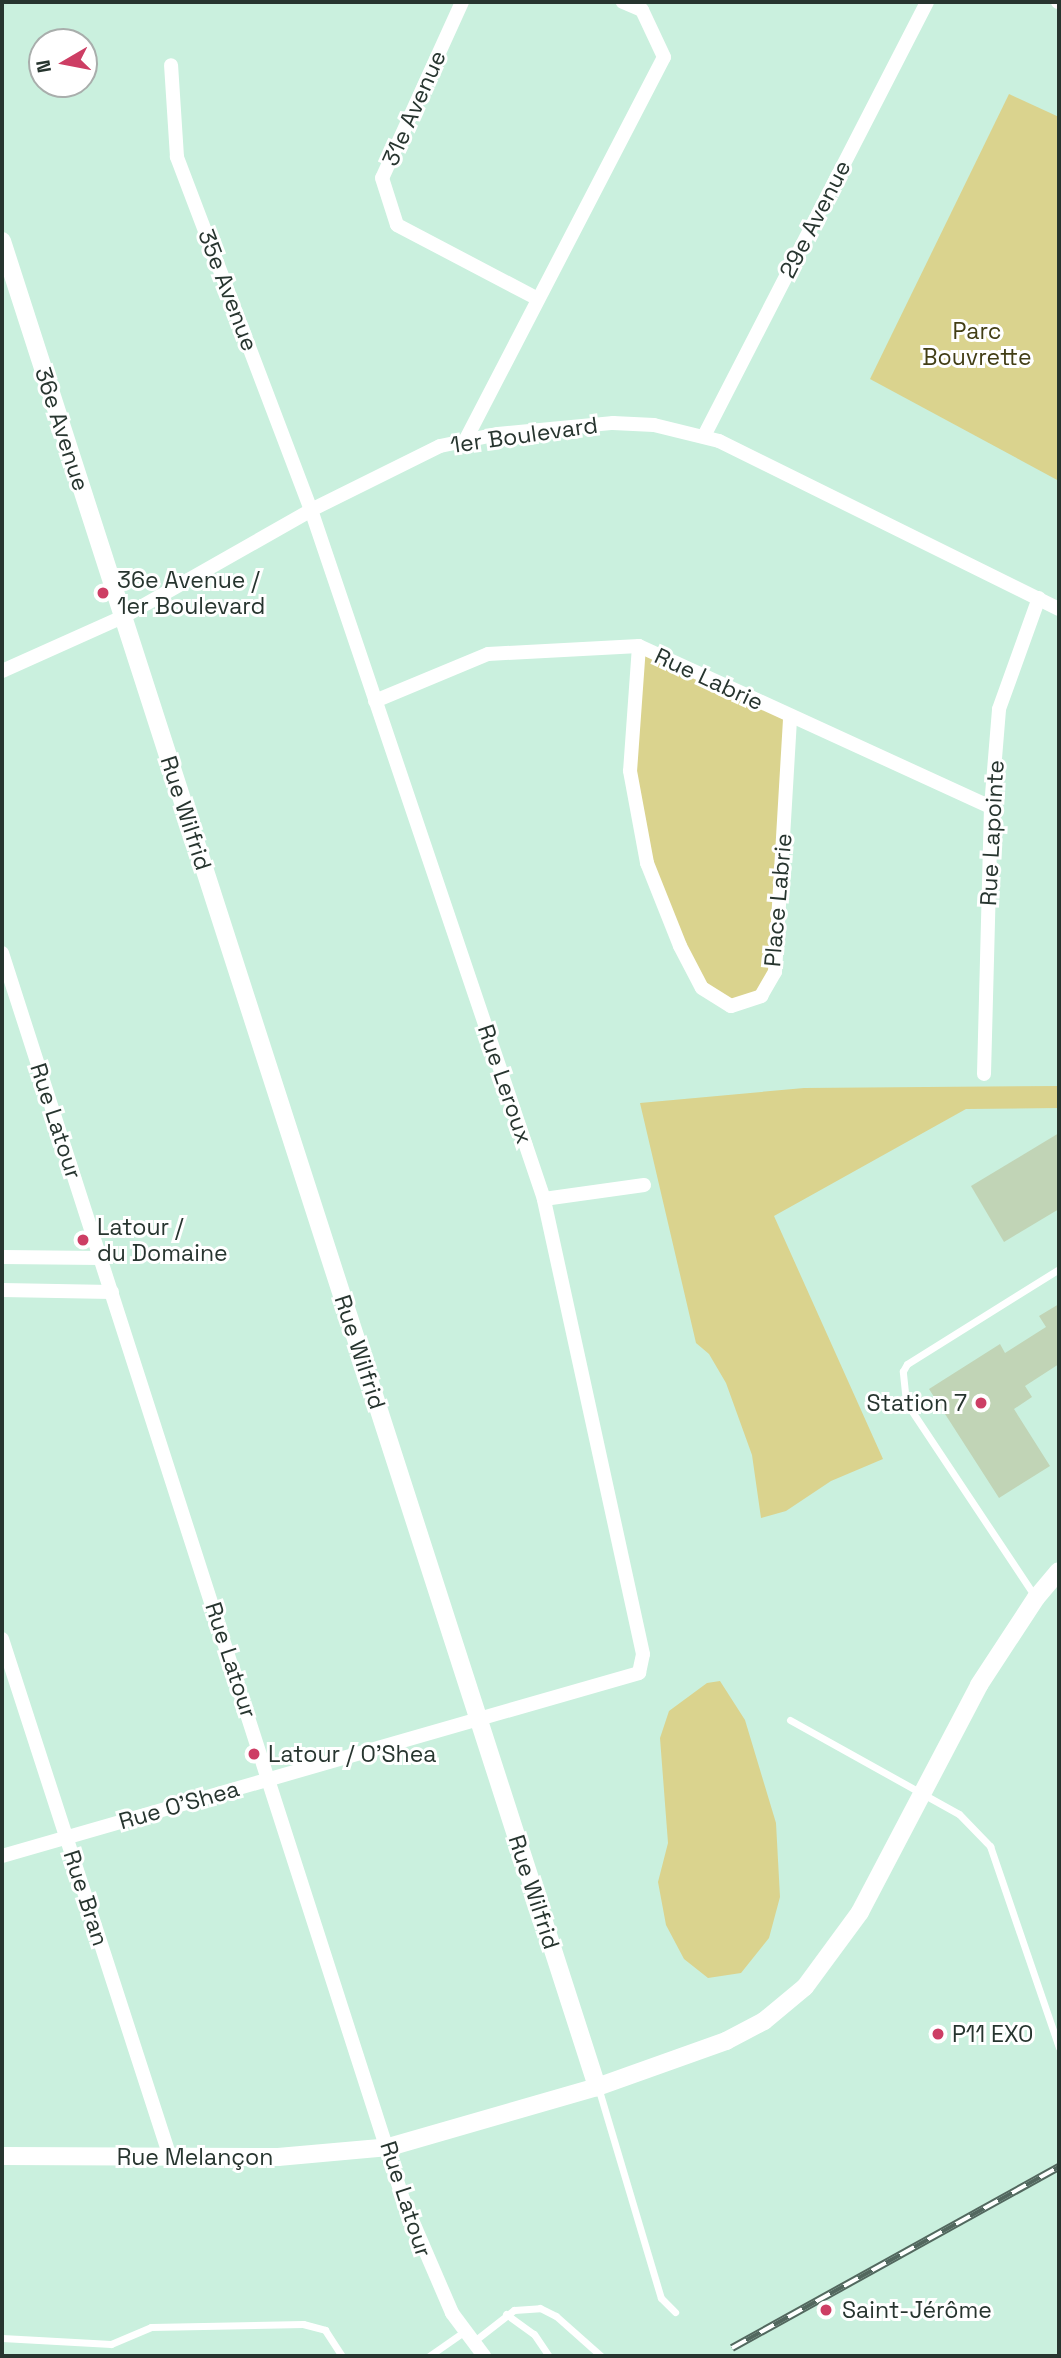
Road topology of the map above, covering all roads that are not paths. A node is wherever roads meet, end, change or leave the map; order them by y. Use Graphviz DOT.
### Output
graph roads {
  1 [pos="462,2"];
  2 [pos="623,2"];
  3 [pos="927,2"];
  4 [pos="171,65"];
  5 [pos="2,241"];
  6 [pos="538,299"];
  7 [pos="704,436"];
  8 [pos="466,439"];
  9 [pos="312,510"];
  10 [pos="1039,598"];
  11 [pos="1059,609"];
  12 [pos="123,617"];
  13 [pos="639,646"];
  14 [pos="2,671"];
  15 [pos="375,701"];
  16 [pos="790,716"];
  17 [pos="991,807"];
  18 [pos="2,953"];
  19 [pos="984,1074"];
  20 [pos="644,1185"];
  21 [pos="544,1199"];
  22 [pos="2,1257"];
  23 [pos="101,1258"];
  24 [pos="1059,1269"];
  25 [pos="2,1290"];
  26 [pos="112,1292"];
  27 [pos="1059,1572"];
  28 [pos="1036,1598"];
  29 [pos="2,1639"];
  30 [pos="639,1673"];
  31 [pos="479,1719"];
  32 [pos="790,1720"];
  33 [pos="270,1779"];
  34 [pos="921,1793"];
  35 [pos="67,1838"];
  36 [pos="2,1856"];
  37 [pos="1059,2048"];
  38 [pos="597,2087"];
  39 [pos="389,2147"];
  40 [pos="2,2156"];
  41 [pos="170,2157"];
  42 [pos="675,2312"];
  43 [pos="506,2314"];
  44 [pos="469,2337"];
  45 [pos="2,2338"];
  46 [pos="342,2356"];
  47 [pos="429,2356"];
  48 [pos="484,2356"];
  49 [pos="550,2356"];
  50 [pos="600,2356"];
  1 -- 6 [label="street, 31e Avenue"];
  2 -- 6 [label="street"];
  3 -- 7 [label="street, 29e Avenue"];
  4 -- 9 [label="street, 35e Avenue"];
  5 -- 12 [label="street, 36e Avenue"];
  6 -- 8 [label="street"];
  7 -- 8 [label="street, 1er Boulevard"];
  7 -- 10 [label="street, 1er Boulevard"];
  8 -- 9 [label="street, 1er Boulevard"];
  9 -- 12 [label="street, 1er Boulevard"];
  9 -- 15 [label="street, Rue Leroux"];
  10 -- 11 [label="street, 1er Boulevard"];
  10 -- 17 [label="street, Rue Lapointe"];
  12 -- 14 [label="street, 1er Boulevard"];
  12 -- 31 [label="street, Rue Wilfrid"];
  13 -- 15 [label="street, Rue Labrie"];
  13 -- 16 [label="street, Rue Labrie"];
  13 -- 16 [label="street, Place Labrie"];
  15 -- 21 [label="street, Rue Leroux"];
  16 -- 17 [label="street, Rue Labrie"];
  17 -- 19 [label="street, Rue Lapointe"];
  18 -- 23 [label="street, Rue Latour"];
  20 -- 21 [label="street"];
  21 -- 30 [label="street, Rue Leroux"];
  22 -- 23 [label="street"];
  23 -- 26 [label="street, Rue Latour"];
  24 -- 28 [label="lane"];
  25 -- 26 [label="street"];
  26 -- 33 [label="street, Rue Latour"];
  27 -- 28 [label="street, Rue Melançon"];
  28 -- 34 [label="street, Rue Melançon"];
  29 -- 35 [label="street, Rue Bran"];
  30 -- 31 [label="street, Rue O'Shea"];
  31 -- 33 [label="street, Rue O'Shea"];
  31 -- 38 [label="street, Rue Wilfrid"];
  32 -- 34 [label="lane"];
  33 -- 35 [label="street, Rue O'Shea"];
  33 -- 39 [label="street, Rue Latour"];
  34 -- 37 [label="lane"];
  34 -- 38 [label="street, Rue Melançon"];
  35 -- 36 [label="street, Rue O'Shea"];
  35 -- 41 [label="street, Rue Bran"];
  38 -- 39 [label="street, Rue Melançon"];
  38 -- 42 [label="lane"];
  39 -- 41 [label="street, Rue Melançon"];
  39 -- 44 [label="street, Rue Latour"];
  40 -- 41 [label="street, Rue Melançon"];
  43 -- 44 [label="lane"];
  43 -- 49 [label="lane"];
  43 -- 50 [label="lane"];
  44 -- 47 [label="lane"];
  44 -- 48 [label="street, Rue Latour"];
  45 -- 46 [label="lane"];
}
